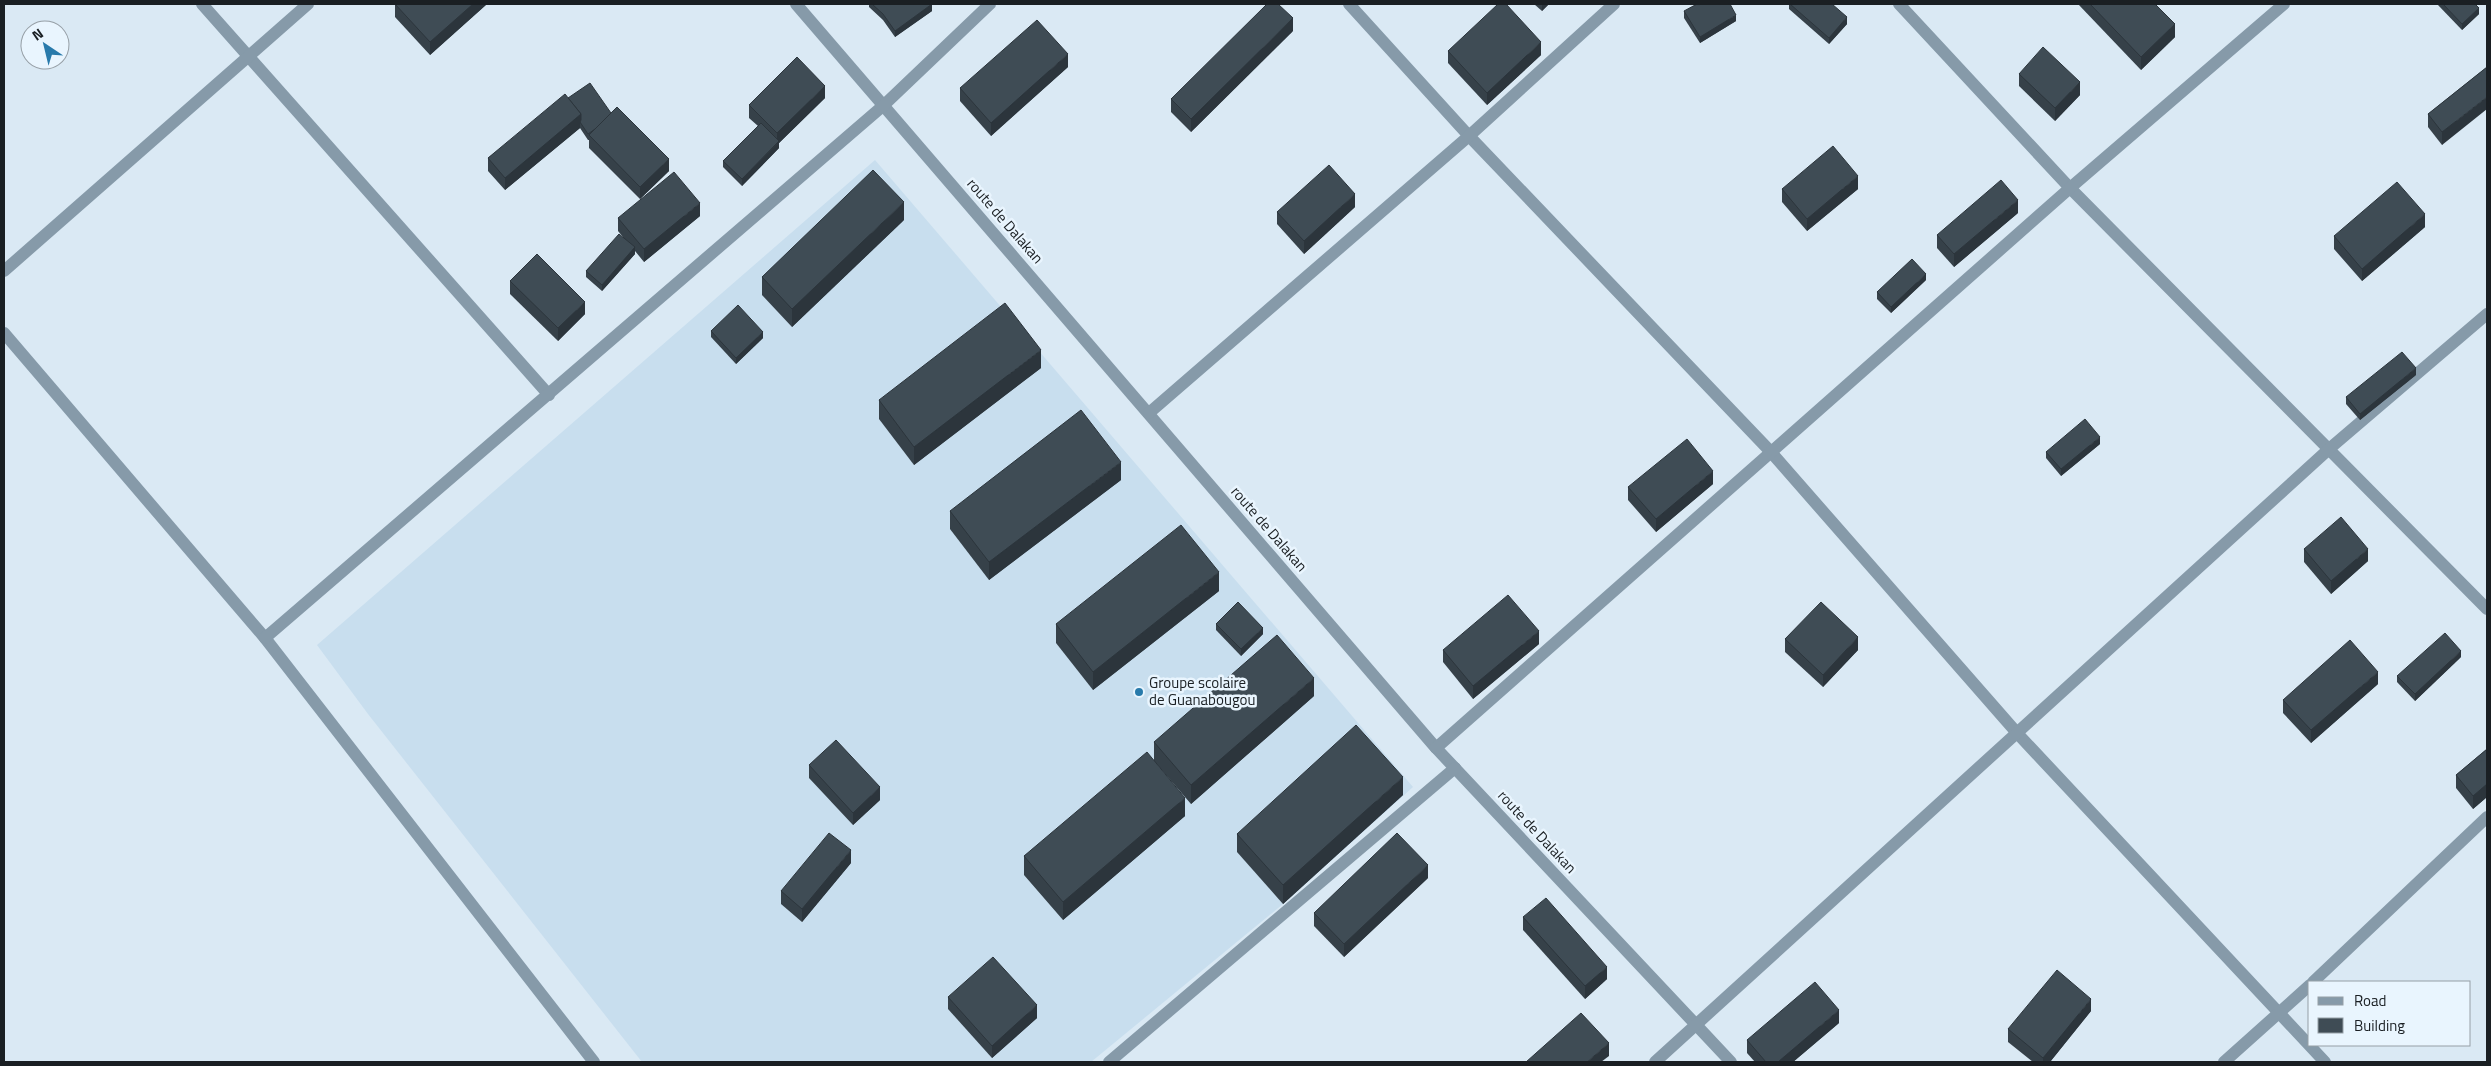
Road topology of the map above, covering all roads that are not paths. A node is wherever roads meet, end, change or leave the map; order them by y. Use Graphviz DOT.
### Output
graph roads {
  1 [pos="202,4"];
  2 [pos="308,4"];
  3 [pos="796,4"];
  4 [pos="990,4"];
  5 [pos="1349,4"];
  6 [pos="1614,4"];
  7 [pos="1899,4"];
  8 [pos="2284,4"];
  9 [pos="249,56"];
  10 [pos="884,105"];
  11 [pos="1469,136"];
  12 [pos="2070,188"];
  13 [pos="4,271"];
  14 [pos="2487,314"];
  15 [pos="4,333"];
  16 [pos="549,395"];
  17 [pos="1149,413"];
  18 [pos="2329,449"];
  19 [pos="1770,451"];
  20 [pos="2487,609"];
  21 [pos="266,638"];
  22 [pos="2017,733"];
  23 [pos="1436,748"];
  24 [pos="1455,768"];
  25 [pos="2487,817"];
  26 [pos="2314,981"];
  27 [pos="2308,987"];
  28 [pos="2281,1012"];
  29 [pos="1697,1026"];
  30 [pos="2308,1042"];
  31 [pos="2312,1046"];
  32 [pos="1116,1060"];
  33 [pos="594,1062"];
  34 [pos="1655,1062"];
  35 [pos="1731,1062"];
  36 [pos="2224,1062"];
  37 [pos="2326,1062"];
  1 -- 9 [label="street"];
  2 -- 9 [label="street"];
  3 -- 10 [label="street, route de Dalakan"];
  4 -- 10 [label="street"];
  5 -- 11 [label="street"];
  6 -- 11 [label="street"];
  7 -- 12 [label="street"];
  8 -- 12 [label="street"];
  9 -- 13 [label="street"];
  9 -- 16 [label="street"];
  10 -- 16 [label="street"];
  10 -- 17 [label="street, route de Dalakan"];
  11 -- 17 [label="street"];
  11 -- 19 [label="street"];
  12 -- 18 [label="street"];
  12 -- 19 [label="street"];
  14 -- 18 [label="street"];
  15 -- 21 [label="street"];
  16 -- 21 [label="street"];
  17 -- 23 [label="street, route de Dalakan"];
  18 -- 20 [label="street"];
  18 -- 22 [label="street"];
  19 -- 22 [label="street"];
  19 -- 23 [label="street"];
  21 -- 33 [label="street"];
  22 -- 28 [label="street"];
  22 -- 29 [label="street"];
  23 -- 24 [label="street, route de Dalakan"];
  24 -- 29 [label="street, route de Dalakan"];
  24 -- 32 [label="street"];
  25 -- 26 [label="street"];
  27 -- 28 [label="street"];
  28 -- 30 [label="street"];
  28 -- 36 [label="street"];
  29 -- 34 [label="street"];
  29 -- 35 [label="street, route de Dalakan"];
  31 -- 37 [label="street"];
}
